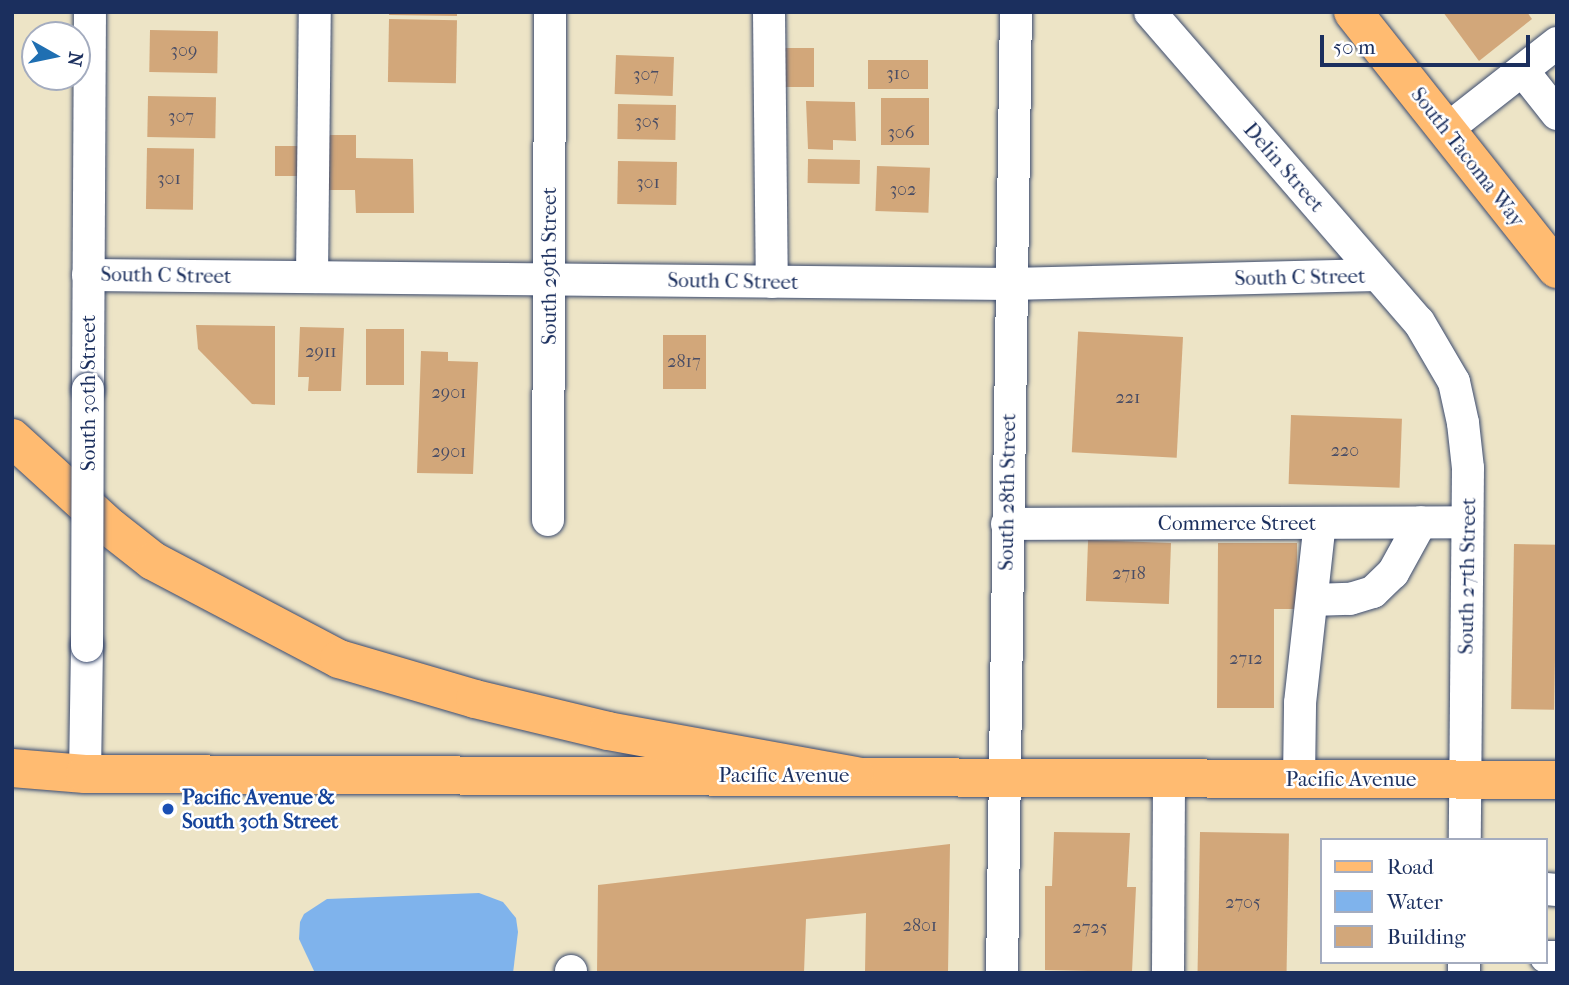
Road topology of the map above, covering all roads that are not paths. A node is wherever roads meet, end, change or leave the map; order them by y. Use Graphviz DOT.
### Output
graph roads {
  1 [pos="90,12"];
  2 [pos="315,12"];
  3 [pos="550,12"];
  4 [pos="769,12"];
  5 [pos="1016,12"];
  6 [pos="1150,12"];
  7 [pos="1353,12"];
  8 [pos="1557,43"];
  9 [pos="1523,71"];
  10 [pos="1557,114"];
  11 [pos="1446,130"];
  12 [pos="1557,269"];
  13 [pos="88,275"];
  14 [pos="1377,275"];
  15 [pos="312,277"];
  16 [pos="550,279"];
  17 [pos="772,282"];
  18 [pos="1010,284"];
  19 [pos="1419,322"];
  20 [pos="12,438"];
  21 [pos="548,520"];
  22 [pos="1421,522"];
  23 [pos="1467,522"];
  24 [pos="1320,523"];
  25 [pos="1007,524"];
  26 [pos="1312,600"];
  27 [pos="12,768"];
  28 [pos="85,774"];
  29 [pos="855,776"];
  30 [pos="1005,776"];
  31 [pos="1169,777"];
  32 [pos="1299,779"];
  33 [pos="1465,779"];
  34 [pos="1557,780"];
  35 [pos="1465,838"];
  36 [pos="1002,973"];
  37 [pos="1168,973"];
  1 -- 13 [label="street, South 30th Street"];
  2 -- 15 [label="street"];
  3 -- 16 [label="street, South 29th Street"];
  4 -- 17 [label="street"];
  5 -- 18 [label="street, South 28th Street"];
  6 -- 14 [label="street, Delin Street"];
  7 -- 11 [label="main road, South Tacoma Way"];
  8 -- 9 [label="street"];
  9 -- 10 [label="street"];
  9 -- 11 [label="street"];
  11 -- 12 [label="main road, South Tacoma Way"];
  13 -- 15 [label="street, South C Street"];
  13 -- 28 [label="street, South 30th Street, bridge"];
  14 -- 18 [label="street, South C Street"];
  14 -- 19 [label="street, Delin Street"];
  15 -- 16 [label="street, South C Street"];
  16 -- 17 [label="street, South C Street"];
  16 -- 21 [label="street, South 29th Street"];
  17 -- 18 [label="street, South C Street"];
  18 -- 25 [label="street, South 28th Street"];
  19 -- 23 [label="street, South 27th Street"];
  20 -- 29 [label="main road"];
  22 -- 23 [label="street, Commerce Street"];
  22 -- 24 [label="street, Commerce Street"];
  22 -- 26 [label="street"];
  23 -- 33 [label="street, South 27th Street"];
  24 -- 25 [label="street, Commerce Street"];
  24 -- 26 [label="street"];
  25 -- 30 [label="street, South 28th Street"];
  26 -- 32 [label="street"];
  27 -- 28 [label="main road, Pacific Avenue"];
  28 -- 29 [label="main road, Pacific Avenue"];
  29 -- 30 [label="main road, Pacific Avenue"];
  30 -- 31 [label="main road, Pacific Avenue"];
  30 -- 36 [label="street, South 28th Street"];
  31 -- 32 [label="main road, Pacific Avenue"];
  31 -- 37 [label="street"];
  32 -- 33 [label="main road, Pacific Avenue"];
  33 -- 34 [label="main road, Pacific Avenue"];
  33 -- 35 [label="street, South 27th Street"];
}
